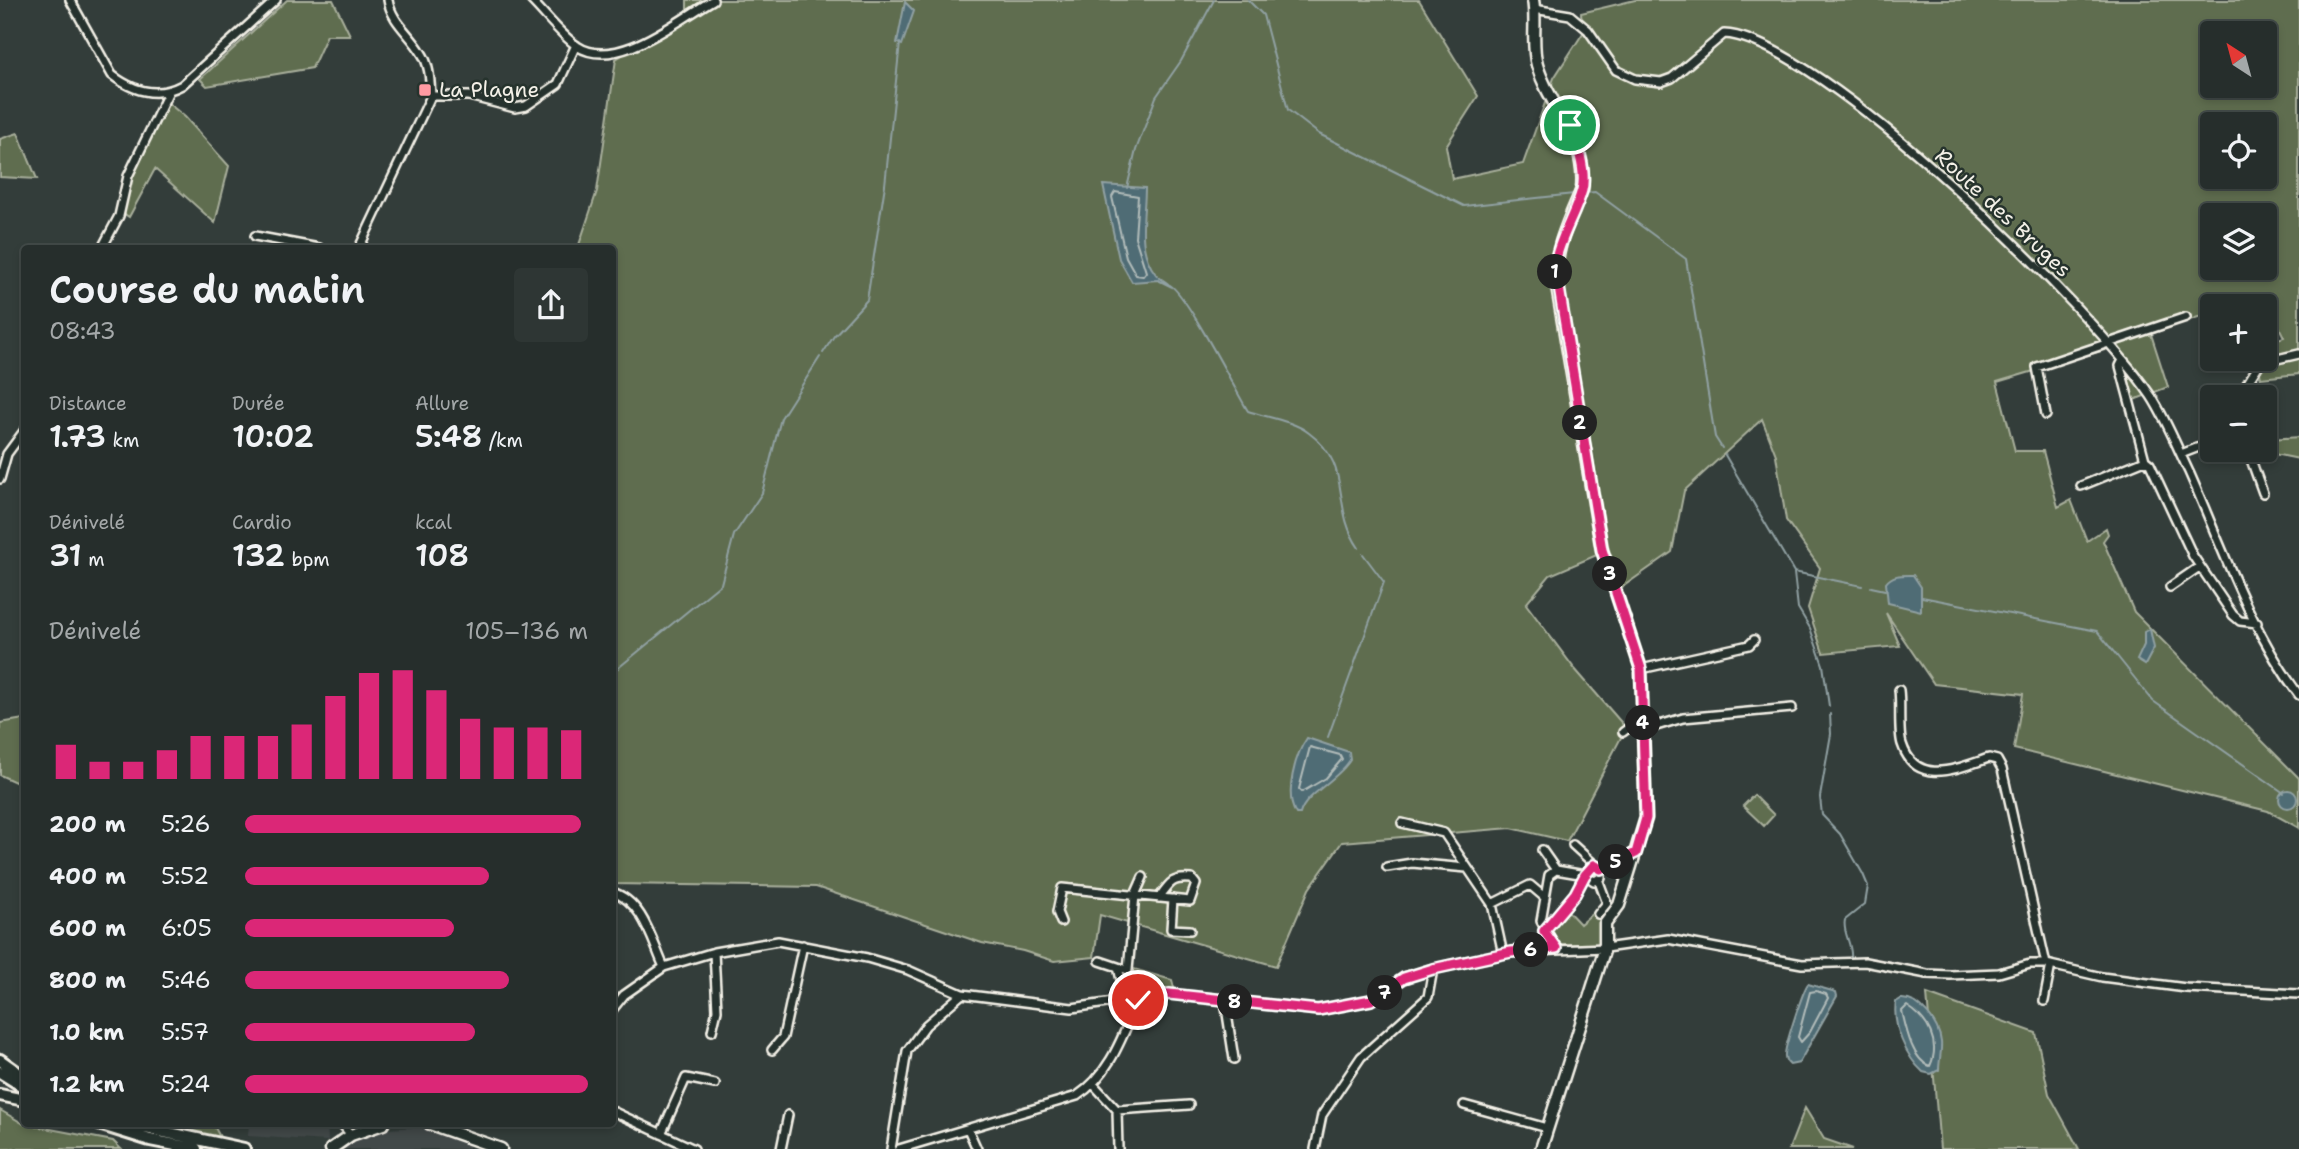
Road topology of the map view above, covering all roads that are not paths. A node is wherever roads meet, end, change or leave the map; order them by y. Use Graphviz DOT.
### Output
graph roads {
  1 [pos="70,0"];
  2 [pos="276,0"];
  3 [pos="388,0"];
  4 [pos="531,0"];
  5 [pos="713,0"];
  6 [pos="1533,4"];
  7 [pos="576,45"];
  8 [pos="168,93"];
  9 [pos="431,96"];
  10 [pos="255,236"];
  11 [pos="104,245"];
  12 [pos="303,245"];
  13 [pos="360,245"];
  14 [pos="2186,317"];
  15 [pos="2109,344"];
  16 [pos="2299,354"];
  17 [pos="2123,360"];
  18 [pos="2246,385"];
  19 [pos="2046,415"];
  20 [pos="21,434"];
  21 [pos="2200,446"];
  22 [pos="2180,454"];
  23 [pos="2145,460"];
  24 [pos="2252,462"];
  25 [pos="0,479"];
  26 [pos="2081,486"];
  27 [pos="2263,493"];
  28 [pos="2199,567"];
  29 [pos="2170,587"];
  30 [pos="2257,623"];
  31 [pos="1754,640"];
  32 [pos="1641,669"];
  33 [pos="1899,690"];
  34 [pos="2299,695"];
  35 [pos="1792,708"];
  36 [pos="1643,728"];
  37 [pos="1623,732"];
  38 [pos="1402,823"];
  39 [pos="1573,845"];
  40 [pos="1542,850"];
  41 [pos="1636,853"];
  42 [pos="1387,867"];
  43 [pos="1597,867"];
  44 [pos="1467,868"];
  45 [pos="1556,870"];
  46 [pos="1585,875"];
  47 [pos="1143,877"];
  48 [pos="1598,879"];
  49 [pos="616,893"];
  50 [pos="1135,895"];
  51 [pos="1543,896"];
  52 [pos="1159,898"];
  53 [pos="1173,900"];
  54 [pos="1620,901"];
  55 [pos="1607,903"];
  56 [pos="1492,904"];
  57 [pos="1598,914"];
  58 [pos="1061,922"];
  59 [pos="1190,930"];
  60 [pos="1544,931"];
  61 [pos="803,945"];
  62 [pos="1556,948"];
  63 [pos="1605,948"];
  64 [pos="713,952"];
  65 [pos="1503,954"];
  66 [pos="1100,961"];
  67 [pos="2049,965"];
  68 [pos="664,967"];
  69 [pos="1118,967"];
  70 [pos="1433,969"];
  71 [pos="962,994"];
  72 [pos="2299,994"];
  73 [pos="1138,1000"];
  74 [pos="1225,1001"];
  75 [pos="2044,1001"];
  76 [pos="1126,1002"];
  77 [pos="616,1005"];
  78 [pos="712,1031"];
  79 [pos="772,1050"];
  80 [pos="1234,1059"];
  81 [pos="0,1060"];
  82 [pos="0,1072"];
  83 [pos="21,1075"];
  84 [pos="715,1084"];
  85 [pos="1093,1084"];
  86 [pos="21,1085"];
  87 [pos="0,1095"];
  88 [pos="21,1099"];
  89 [pos="1189,1105"];
  90 [pos="1464,1105"];
  91 [pos="1117,1110"];
  92 [pos="616,1113"];
  93 [pos="788,1115"];
  94 [pos="109,1127"];
  95 [pos="141,1127"];
  96 [pos="344,1127"];
  97 [pos="374,1127"];
  98 [pos="439,1127"];
  99 [pos="1547,1128"];
  100 [pos="968,1129"];
  101 [pos="661,1134"];
  102 [pos="351,1135"];
  103 [pos="196,1149"];
  104 [pos="244,1149"];
  105 [pos="331,1149"];
  106 [pos="501,1149"];
  107 [pos="694,1149"];
  108 [pos="781,1149"];
  109 [pos="891,1149"];
  110 [pos="898,1149"];
  111 [pos="977,1149"];
  112 [pos="1118,1149"];
  113 [pos="1315,1149"];
  114 [pos="1541,1149"];
  1 -- 8 [label="street"];
  2 -- 8 [label="street"];
  3 -- 9 [label="street"];
  4 -- 7 [label="street"];
  5 -- 7 [label="street"];
  6 -- 15 [label="street, Route des Bruges"];
  6 -- 32 [label="main road"];
  7 -- 9 [label="street"];
  8 -- 11 [label="street"];
  9 -- 13 [label="street"];
  10 -- 12 [label="street"];
  14 -- 15 [label="street"];
  15 -- 17 [label="street, Route des Bruges"];
  15 -- 19 [label="street"];
  16 -- 18 [label="street"];
  17 -- 22 [label="street, Route des Bruges"];
  17 -- 23 [label="street"];
  20 -- 25 [label="street"];
  21 -- 22 [label="street"];
  22 -- 30 [label="street, Route des Bruges"];
  23 -- 26 [label="street"];
  23 -- 28 [label="street"];
  24 -- 27 [label="street"];
  28 -- 29 [label="street"];
  28 -- 30 [label="street"];
  30 -- 34 [label="street, Route des Bruges"];
  31 -- 32 [label="street"];
  32 -- 36 [label="main road"];
  33 -- 67 [label="street"];
  35 -- 36 [label="street"];
  36 -- 37 [label="street"];
  36 -- 41 [label="main road"];
  38 -- 44 [label="street"];
  39 -- 43 [label="street"];
  40 -- 45 [label="street"];
  41 -- 43 [label="street"];
  41 -- 54 [label="main road"];
  42 -- 44 [label="street"];
  43 -- 46 [label="street"];
  43 -- 48 [label="street"];
  44 -- 56 [label="street"];
  45 -- 46 [label="street"];
  45 -- 51 [label="street"];
  46 -- 48 [label="street"];
  46 -- 60 [label="street"];
  47 -- 50 [label="street"];
  48 -- 55 [label="street"];
  49 -- 68 [label="street"];
  50 -- 52 [label="street"];
  50 -- 58 [label="street"];
  50 -- 69 [label="street"];
  51 -- 56 [label="street"];
  51 -- 60 [label="street"];
  52 -- 53 [label="street"];
  52 -- 53 [label="street"];
  53 -- 59 [label="street"];
  54 -- 55 [label="street"];
  54 -- 63 [label="main road"];
  55 -- 57 [label="street"];
  56 -- 65 [label="street"];
  60 -- 62 [label="street"];
  61 -- 64 [label="street"];
  61 -- 71 [label="street"];
  61 -- 79 [label="street"];
  62 -- 63 [label="street"];
  62 -- 65 [label="street"];
  63 -- 67 [label="street"];
  63 -- 99 [label="main road"];
  64 -- 68 [label="street"];
  64 -- 78 [label="street"];
  65 -- 70 [label="street"];
  66 -- 69 [label="street"];
  67 -- 72 [label="street"];
  67 -- 75 [label="street"];
  68 -- 77 [label="street"];
  69 -- 76 [label="street"];
  70 -- 74 [label="street"];
  70 -- 113 [label="street"];
  71 -- 76 [label="street"];
  71 -- 109 [label="street"];
  73 -- 74 [label="street"];
  73 -- 76 [label="street"];
  73 -- 85 [label="street"];
  74 -- 80 [label="street"];
  81 -- 83 [label="highway"];
  82 -- 86 [label="highway"];
  84 -- 101 [label="street"];
  85 -- 91 [label="street"];
  85 -- 100 [label="street"];
  87 -- 88 [label="highway"];
  89 -- 91 [label="street"];
  90 -- 99 [label="street"];
  91 -- 112 [label="street"];
  92 -- 101 [label="street"];
  93 -- 108 [label="street"];
  94 -- 103 [label="highway"];
  95 -- 104 [label="highway"];
  96 -- 102 [label="street"];
  97 -- 102 [label="main road"];
  98 -- 106 [label="main road"];
  99 -- 114 [label="main road"];
  100 -- 110 [label="street"];
  100 -- 111 [label="street"];
  101 -- 107 [label="street"];
  102 -- 105 [label="main road"];
}
